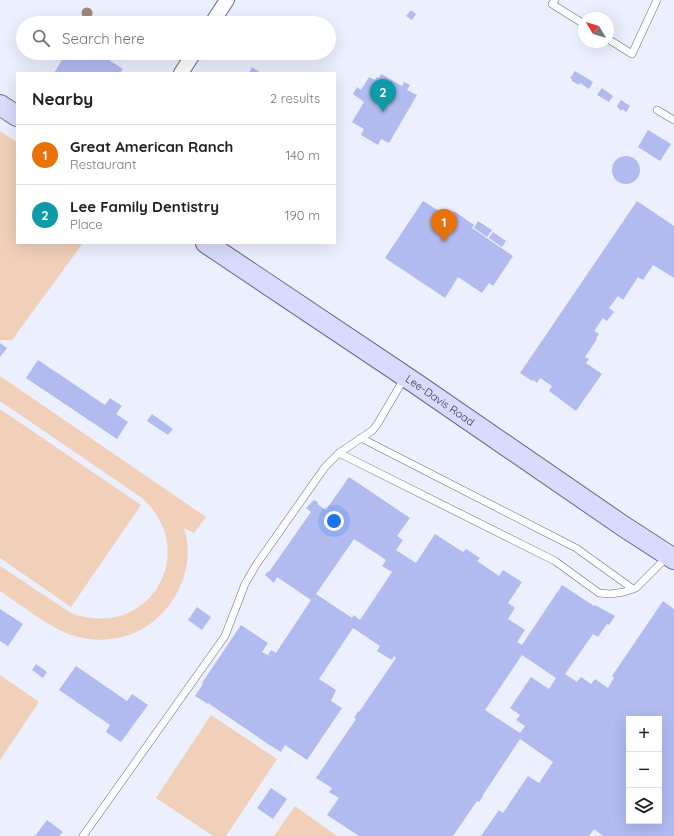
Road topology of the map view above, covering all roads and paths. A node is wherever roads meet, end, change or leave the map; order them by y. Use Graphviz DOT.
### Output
graph roads {
  1 [pos="227,0"];
  2 [pos="555,0"];
  3 [pos="656,0"];
  4 [pos="217,16"];
  5 [pos="578,20"];
  6 [pos="614,43"];
  7 [pos="189,60"];
  8 [pos="182,72"];
  9 [pos="0,105"];
  10 [pos="657,110"];
  11 [pos="16,115"];
  12 [pos="674,120"];
  13 [pos="207,244"];
  14 [pos="405,376"];
  15 [pos="361,438"];
  16 [pos="339,453"];
  17 [pos="671,557"];
  18 [pos="633,589"];
  19 [pos="83,836"];
  1 -- 4 [label="street"];
  2 -- 5 [label="lane"];
  3 -- 6 [label="lane"];
  7 -- 8 [label="street"];
  9 -- 11 [label="main road"];
  10 -- 12 [label="lane"];
  13 -- 14 [label="main road, Lee-Davis Road"];
  14 -- 15 [label="lane"];
  14 -- 17 [label="main road, Lee-Davis Road"];
  15 -- 16 [label="lane"];
  15 -- 18 [label="lane"];
  16 -- 18 [label="lane"];
  16 -- 19 [label="lane"];
  17 -- 18 [label="lane"];
}
